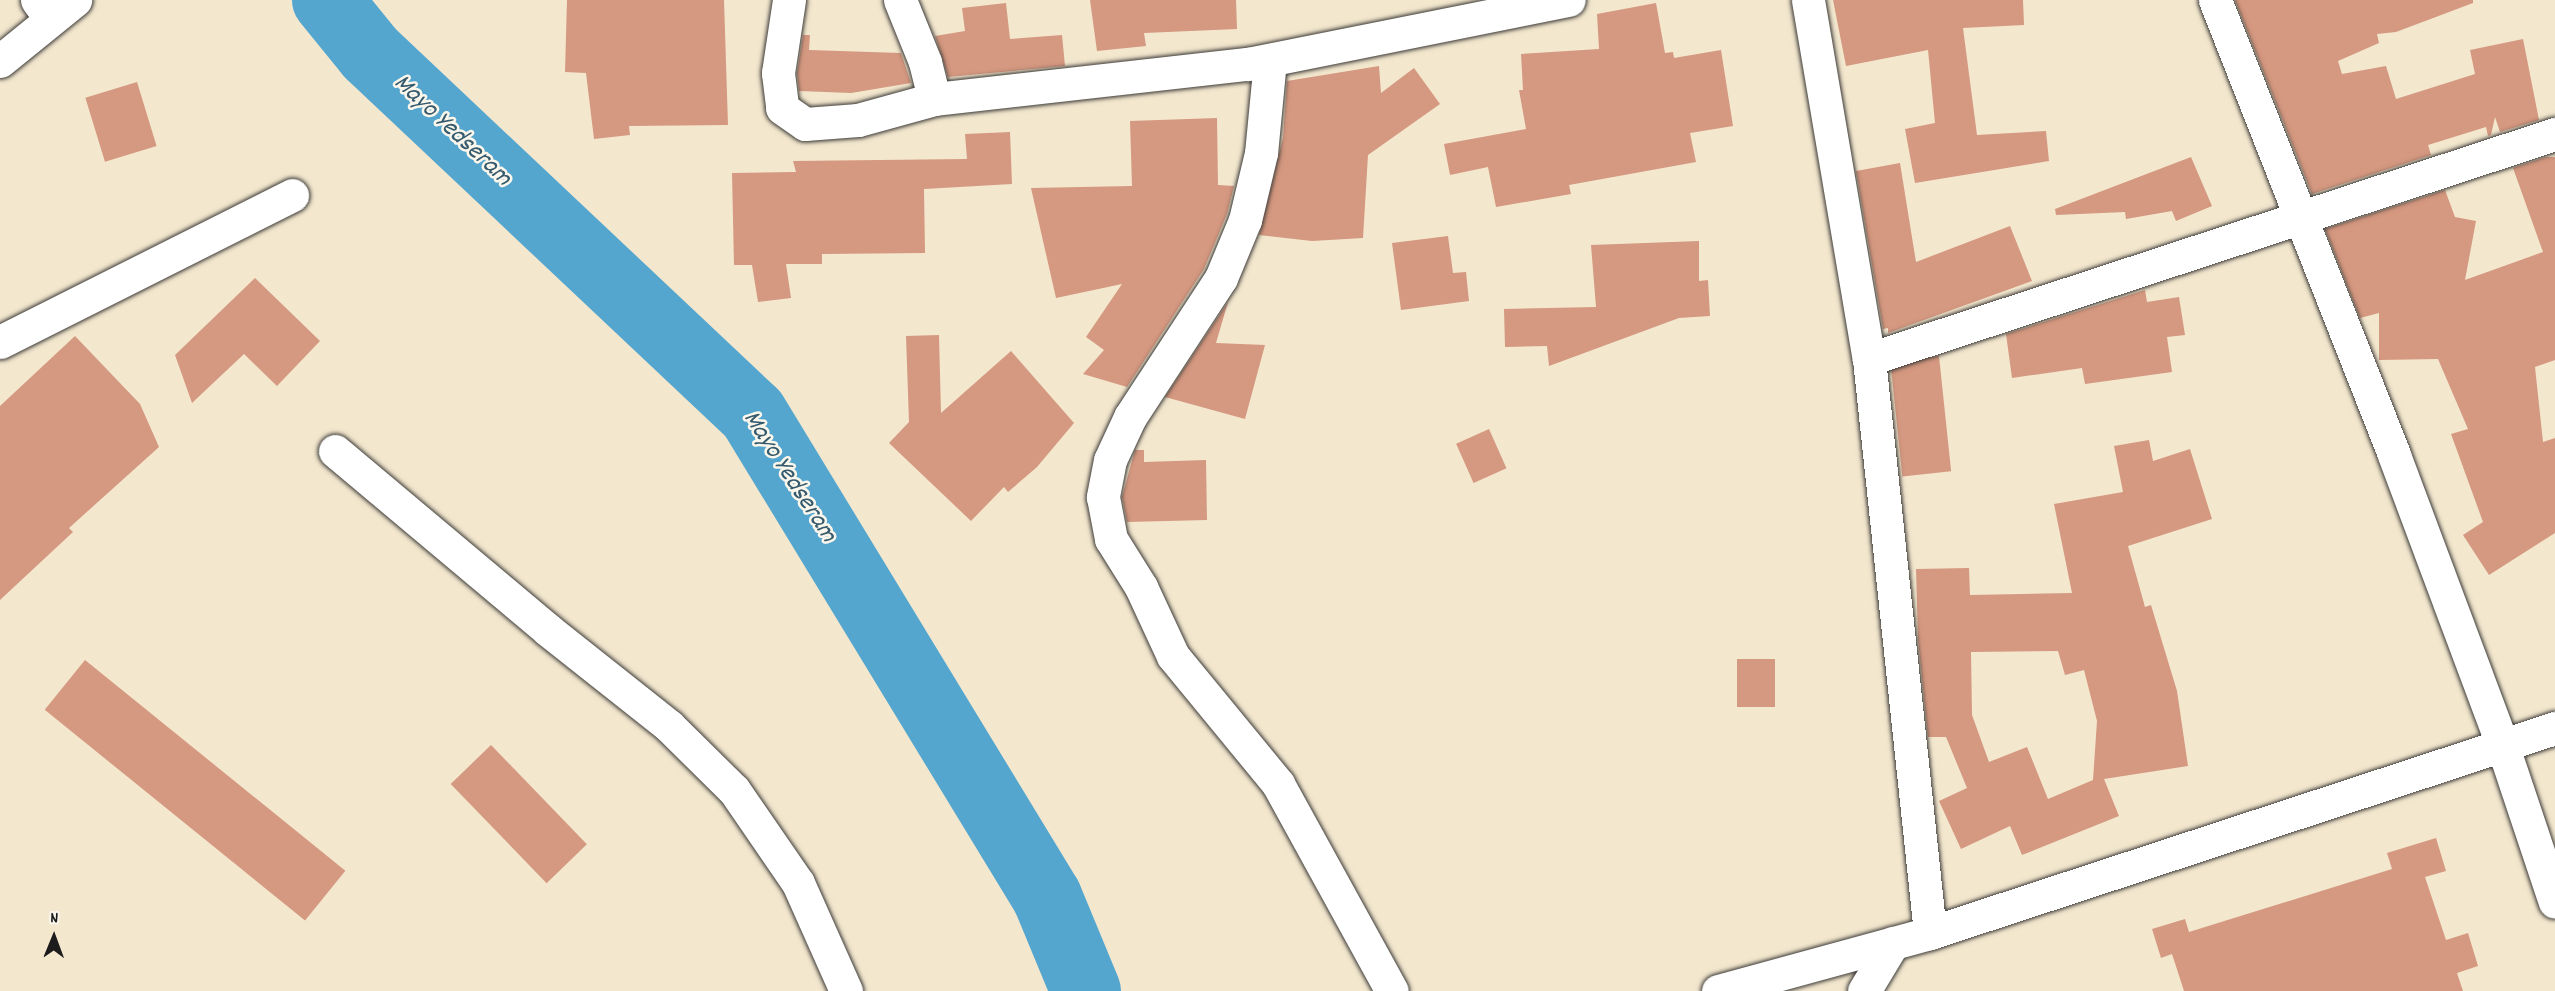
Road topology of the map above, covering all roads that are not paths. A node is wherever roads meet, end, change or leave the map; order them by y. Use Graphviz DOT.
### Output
graph roads {
  1 [pos="789,0"];
  2 [pos="900,0"];
  3 [pos="1569,0"];
  4 [pos="1808,0"];
  5 [pos="2215,0"];
  6 [pos="54,6"];
  7 [pos="1270,60"];
  8 [pos="0,61"];
  9 [pos="934,99"];
  10 [pos="2555,134"];
  11 [pos="292,195"];
  12 [pos="2301,220"];
  13 [pos="0,342"];
  14 [pos="1869,359"];
  15 [pos="335,451"];
  16 [pos="2555,728"];
  17 [pos="2503,747"];
  18 [pos="2555,902"];
  19 [pos="1930,933"];
  20 [pos="1893,943"];
  21 [pos="846,991"];
  22 [pos="1392,991"];
  23 [pos="1718,991"];
  24 [pos="1864,991"];
  1 -- 9 [label="street"];
  2 -- 9 [label="street"];
  3 -- 7 [label="street"];
  4 -- 14 [label="street"];
  5 -- 12 [label="street"];
  6 -- 8 [label="street"];
  7 -- 9 [label="street"];
  7 -- 22 [label="street"];
  10 -- 12 [label="street"];
  11 -- 13 [label="street"];
  12 -- 14 [label="street"];
  12 -- 17 [label="street"];
  14 -- 19 [label="street"];
  15 -- 21 [label="street"];
  16 -- 17 [label="street"];
  17 -- 18 [label="street"];
  17 -- 19 [label="street"];
  19 -- 20 [label="street"];
  20 -- 23 [label="street"];
  20 -- 24 [label="street"];
}
